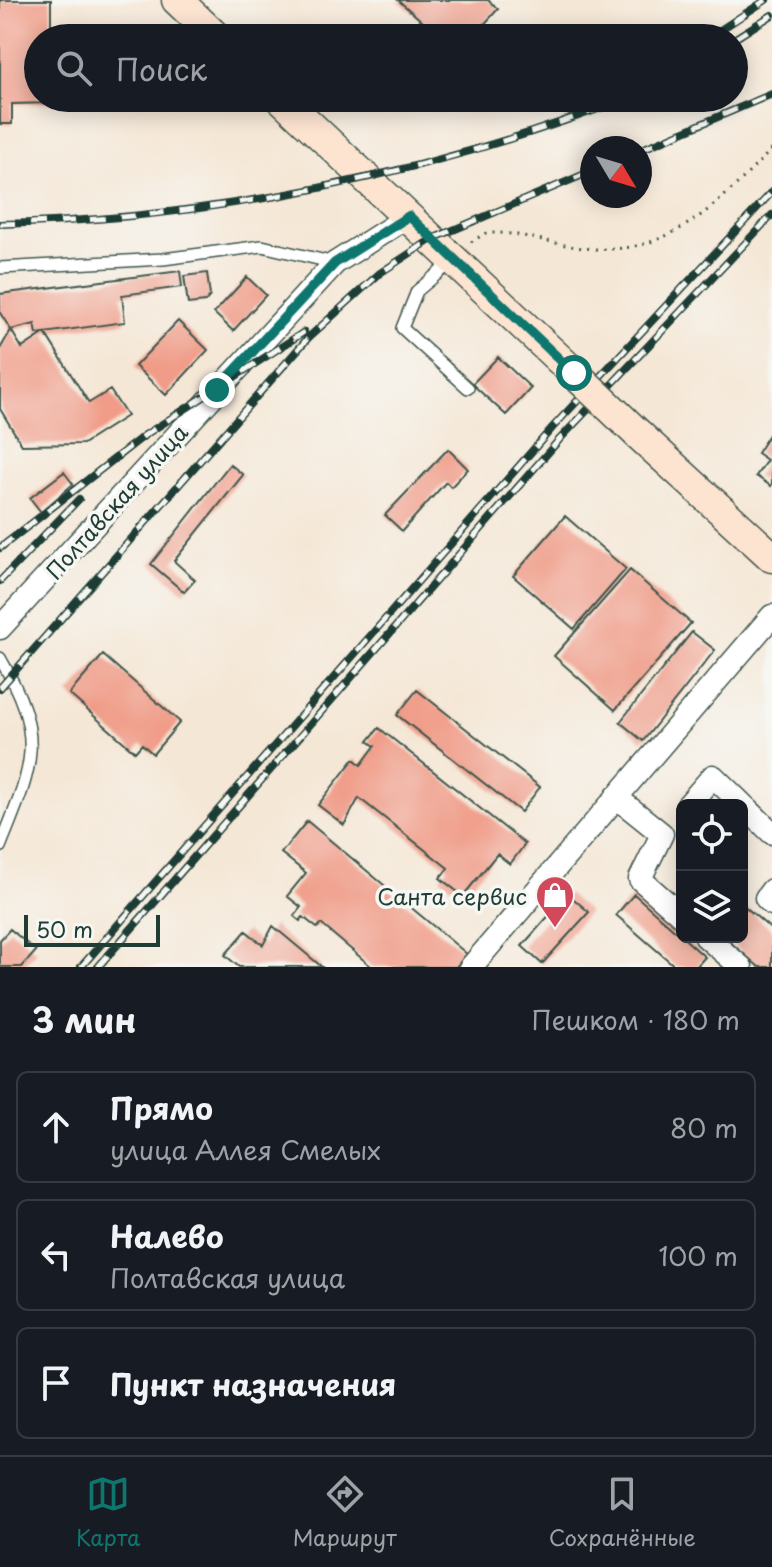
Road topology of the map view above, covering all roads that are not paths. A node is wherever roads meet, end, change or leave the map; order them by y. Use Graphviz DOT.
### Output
graph roads {
  1 [pos="177,0"];
  2 [pos="202,24"];
  3 [pos="296,112"];
  4 [pos="409,216"];
  5 [pos="454,260"];
  6 [pos="335,263"];
  7 [pos="0,268"];
  8 [pos="468,388"];
  9 [pos="772,557"];
  10 [pos="772,616"];
  11 [pos="0,628"];
  12 [pos="0,658"];
  13 [pos="616,797"];
  14 [pos="693,799"];
  15 [pos="737,799"];
  16 [pos="748,810"];
  17 [pos="676,819"];
  18 [pos="772,833"];
  19 [pos="662,834"];
  20 [pos="0,847"];
  21 [pos="772,890"];
  22 [pos="772,904"];
  23 [pos="676,911"];
  24 [pos="713,943"];
  25 [pos="471,967"];
  26 [pos="741,967"];
  1 -- 2 [label="main road"];
  3 -- 4 [label="main road"];
  4 -- 5 [label="main road"];
  4 -- 6 [label="street, Полтавская улица"];
  5 -- 8 [label="lane"];
  5 -- 9 [label="main road, bridge"];
  6 -- 7 [label="lane"];
  6 -- 11 [label="street, Полтавская улица"];
  10 -- 13 [label="street"];
  12 -- 20 [label="lane"];
  13 -- 19 [label="street"];
  13 -- 25 [label="street"];
  14 -- 15 [label="street"];
  16 -- 18 [label="street"];
  17 -- 19 [label="street"];
  19 -- 23 [label="street"];
  21 -- 22 [label="street"];
  24 -- 26 [label="street"];
}
